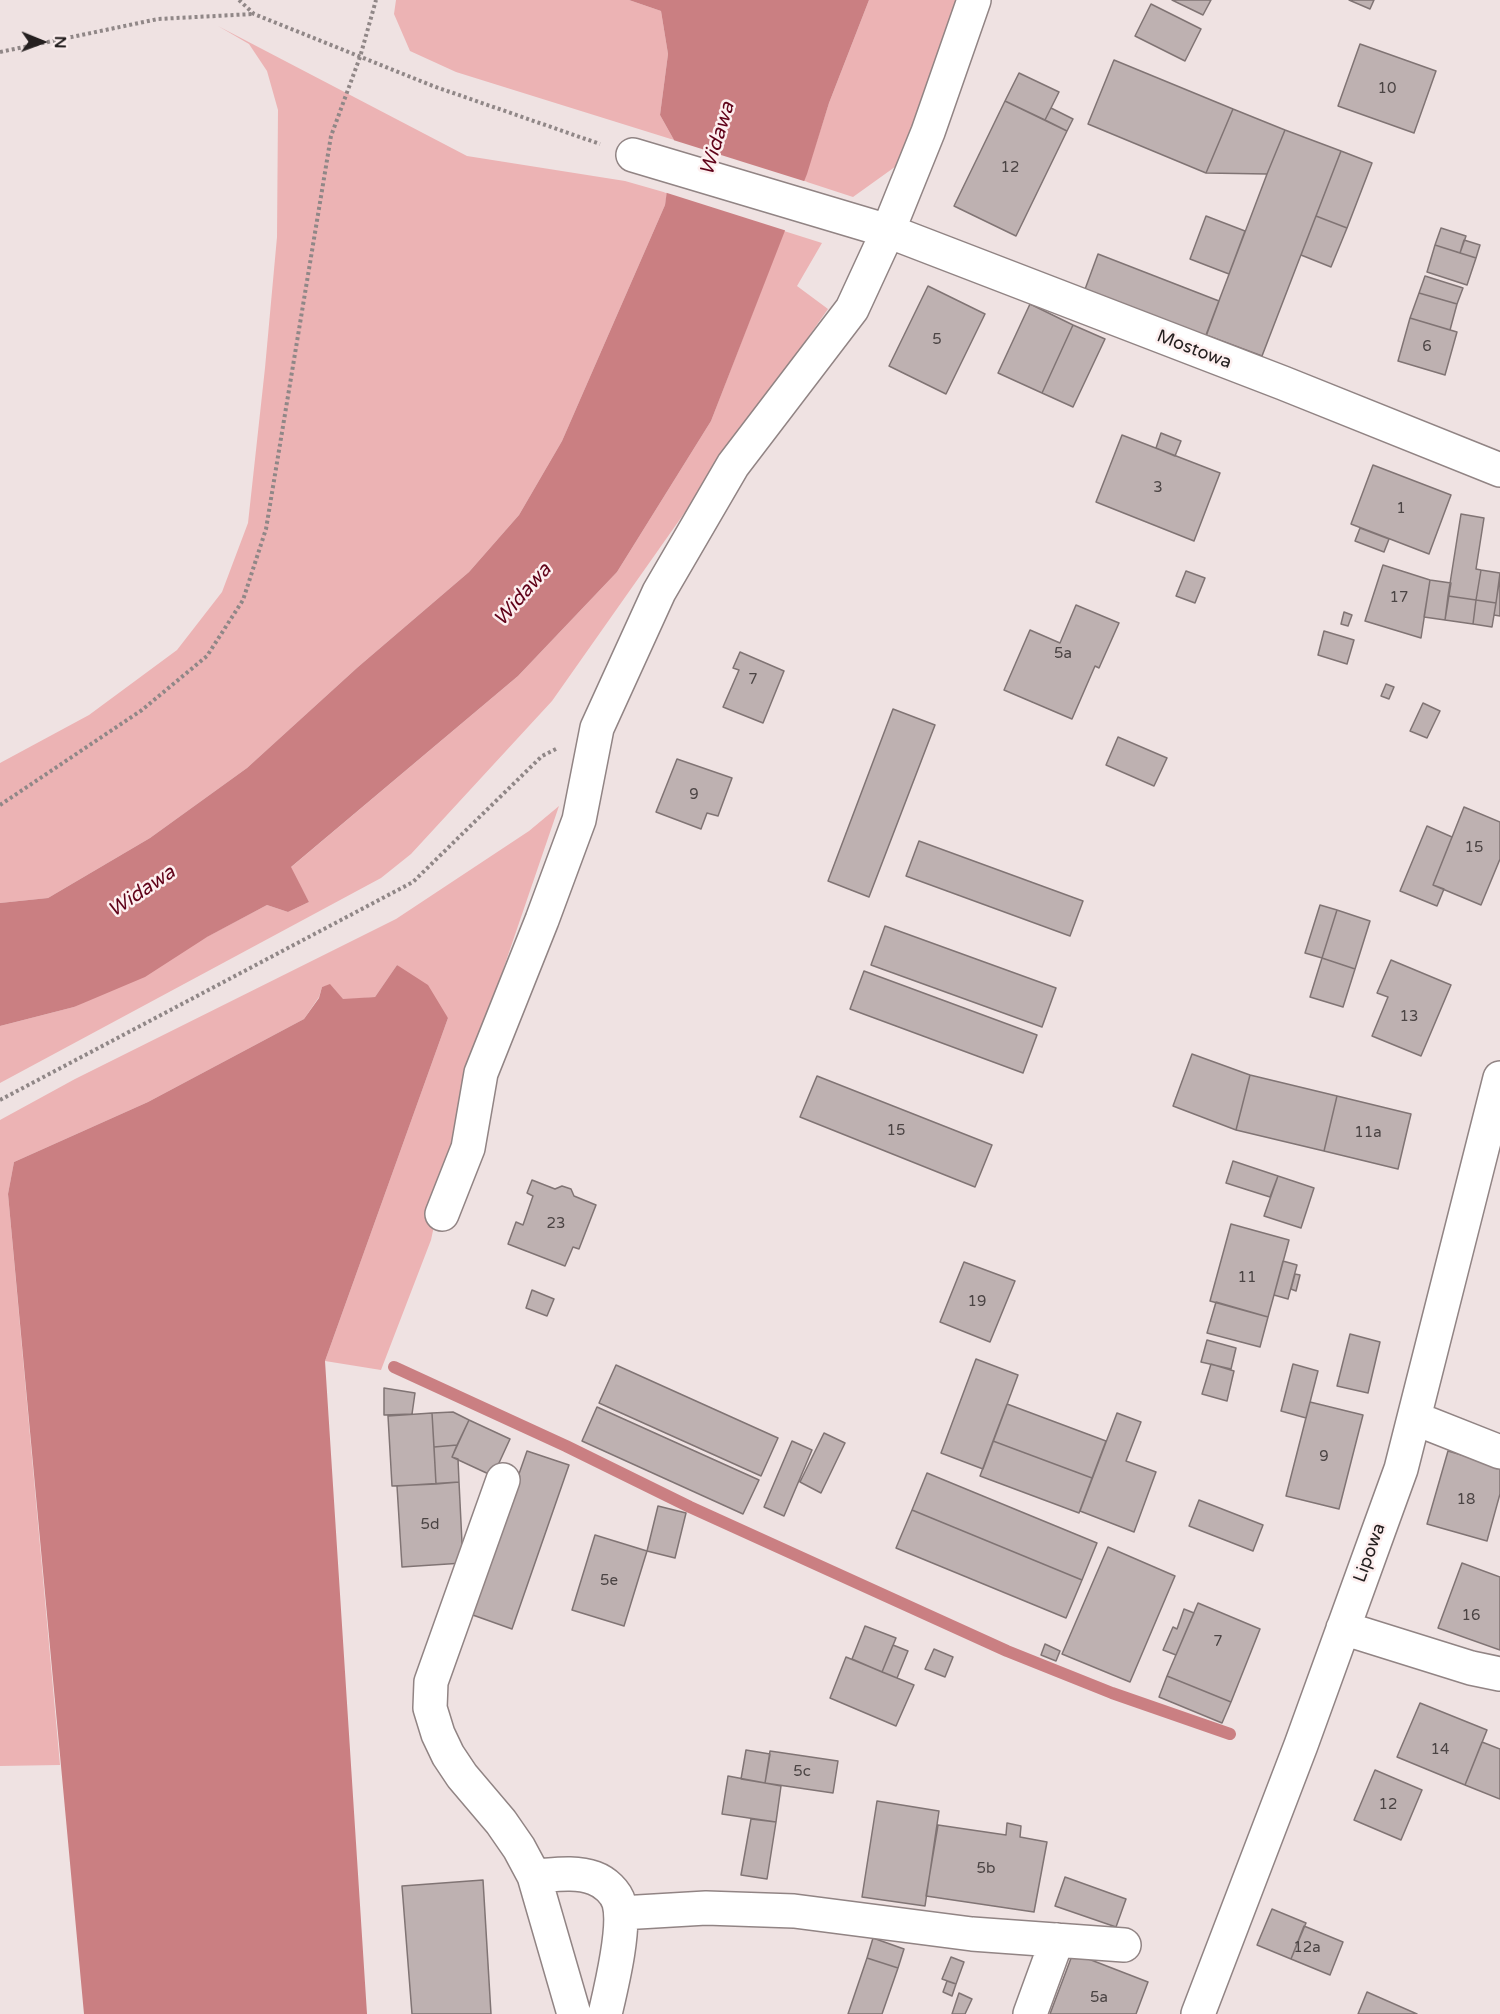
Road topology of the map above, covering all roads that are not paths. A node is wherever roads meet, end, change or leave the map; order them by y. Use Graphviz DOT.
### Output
graph roads {
  1 [pos="974,0"];
  2 [pos="633,155"];
  3 [pos="888,231"];
  4 [pos="1500,470"];
  5 [pos="1500,1078"];
  6 [pos="442,1214"];
  7 [pos="1414,1418"];
  8 [pos="1500,1452"];
  9 [pos="503,1480"];
  10 [pos="1343,1628"];
  11 [pos="1500,1674"];
  12 [pos="534,1876"];
  13 [pos="621,1913"];
  14 [pos="1057,1940"];
  15 [pos="1124,1945"];
  16 [pos="574,2014"];
  17 [pos="605,2014"];
  18 [pos="1030,2014"];
  19 [pos="1198,2014"];
  1 -- 3 [label="street"];
  2 -- 3 [label="street, Mostowa"];
  3 -- 4 [label="street, Mostowa"];
  3 -- 6 [label="street"];
  5 -- 7 [label="street, Lipowa"];
  7 -- 8 [label="street"];
  7 -- 10 [label="street, Lipowa"];
  9 -- 12 [label="street"];
  10 -- 11 [label="street"];
  10 -- 19 [label="street, Lipowa"];
  12 -- 13 [label="street"];
  12 -- 16 [label="street"];
  13 -- 14 [label="street"];
  13 -- 17 [label="street"];
  14 -- 15 [label="street"];
  14 -- 18 [label="street"];
}
